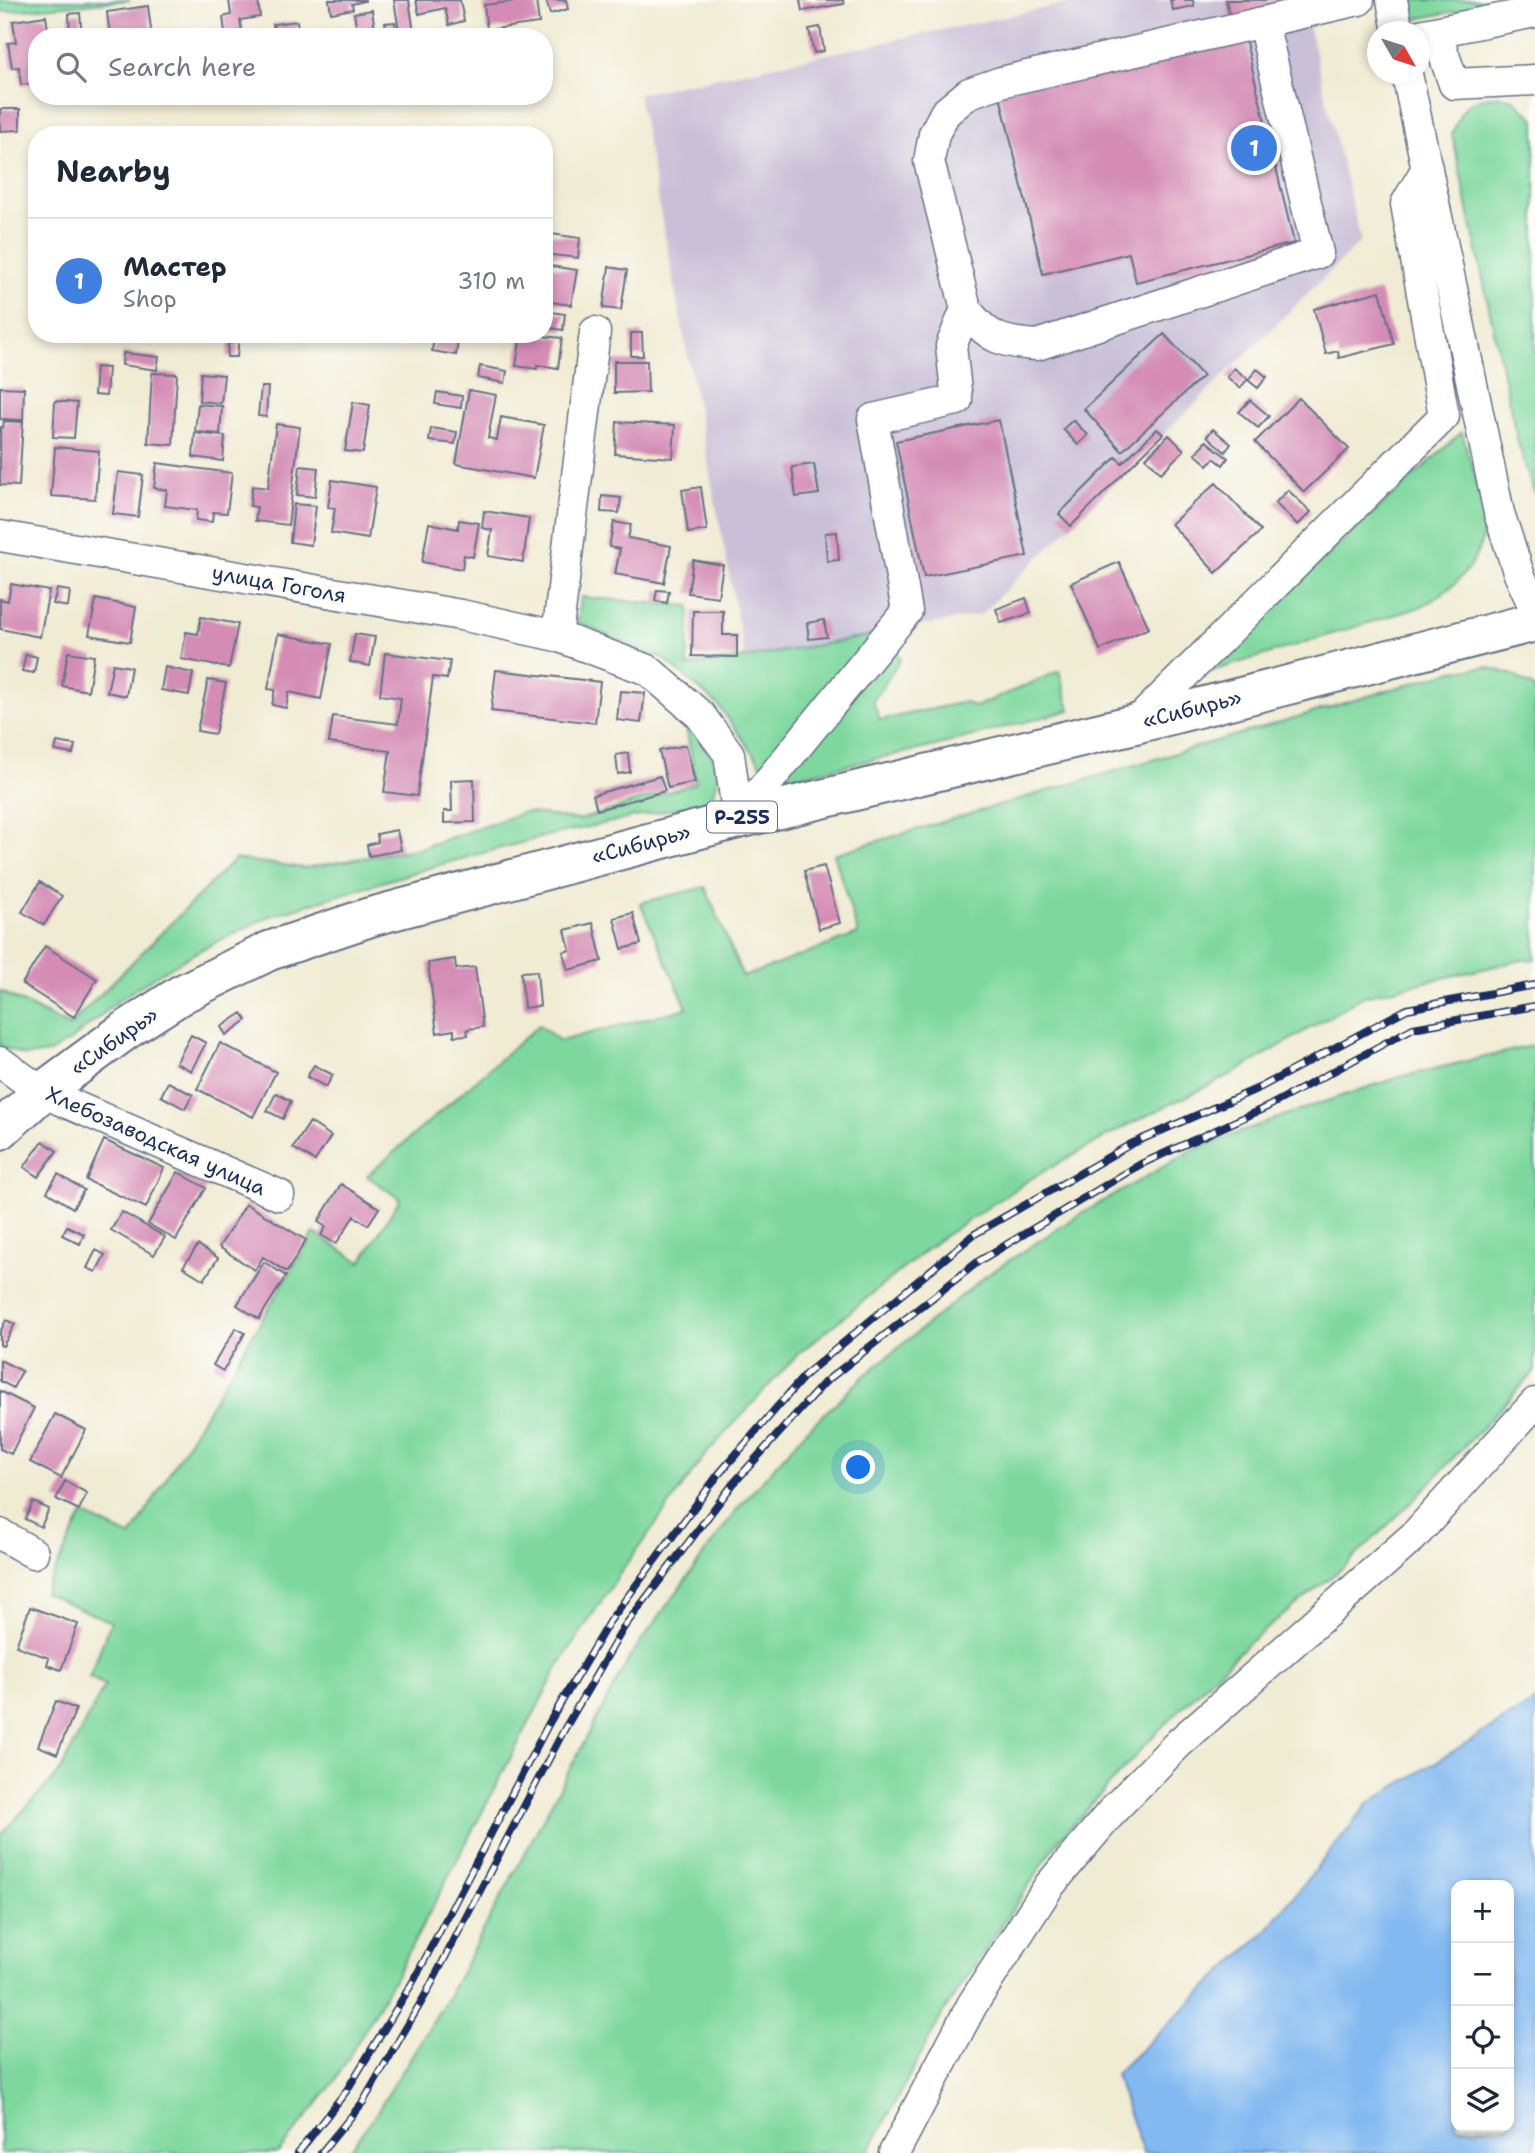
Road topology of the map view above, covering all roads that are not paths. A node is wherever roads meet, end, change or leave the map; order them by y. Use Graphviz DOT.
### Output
graph roads {
  1 [pos="1359,0"];
  2 [pos="1392,0"];
  3 [pos="1535,12"];
  4 [pos="1396,21"];
  5 [pos="1264,23"];
  6 [pos="1430,34"];
  7 [pos="1430,38"];
  8 [pos="1535,80"];
  9 [pos="1409,84"];
  10 [pos="1427,168"];
  11 [pos="966,309"];
  12 [pos="595,332"];
  13 [pos="0,536"];
  14 [pos="1535,609"];
  15 [pos="1535,622"];
  16 [pos="557,636"];
  17 [pos="1135,724"];
  18 [pos="738,819"];
  19 [pos="0,1062"];
  20 [pos="42,1092"];
  21 [pos="0,1130"];
  22 [pos="279,1195"];
  23 [pos="1535,1403"];
  24 [pos="0,1534"];
  25 [pos="33,1553"];
  26 [pos="894,2153"];
  1 -- 5 [label="street"];
  2 -- 4 [label="street"];
  3 -- 6 [label="street"];
  5 -- 11 [label="street"];
  5 -- 11 [label="street"];
  7 -- 8 [label="street"];
  9 -- 10 [label="street"];
  10 -- 14 [label="street"];
  10 -- 17 [label="street"];
  11 -- 18 [label="street"];
  12 -- 16 [label="street"];
  13 -- 16 [label="street, улица Гоголя"];
  15 -- 17 [label="highway, «Сибирь» / Р-255"];
  16 -- 18 [label="street, улица Гоголя"];
  17 -- 18 [label="highway, «Сибирь» / Р-255"];
  18 -- 20 [label="highway, «Сибирь» / Р-255"];
  19 -- 20 [label="street, Хлебозаводская улица"];
  20 -- 21 [label="highway, «Сибирь» / Р-255"];
  20 -- 22 [label="street, Хлебозаводская улица"];
  23 -- 26 [label="street"];
  24 -- 25 [label="street"];
}
